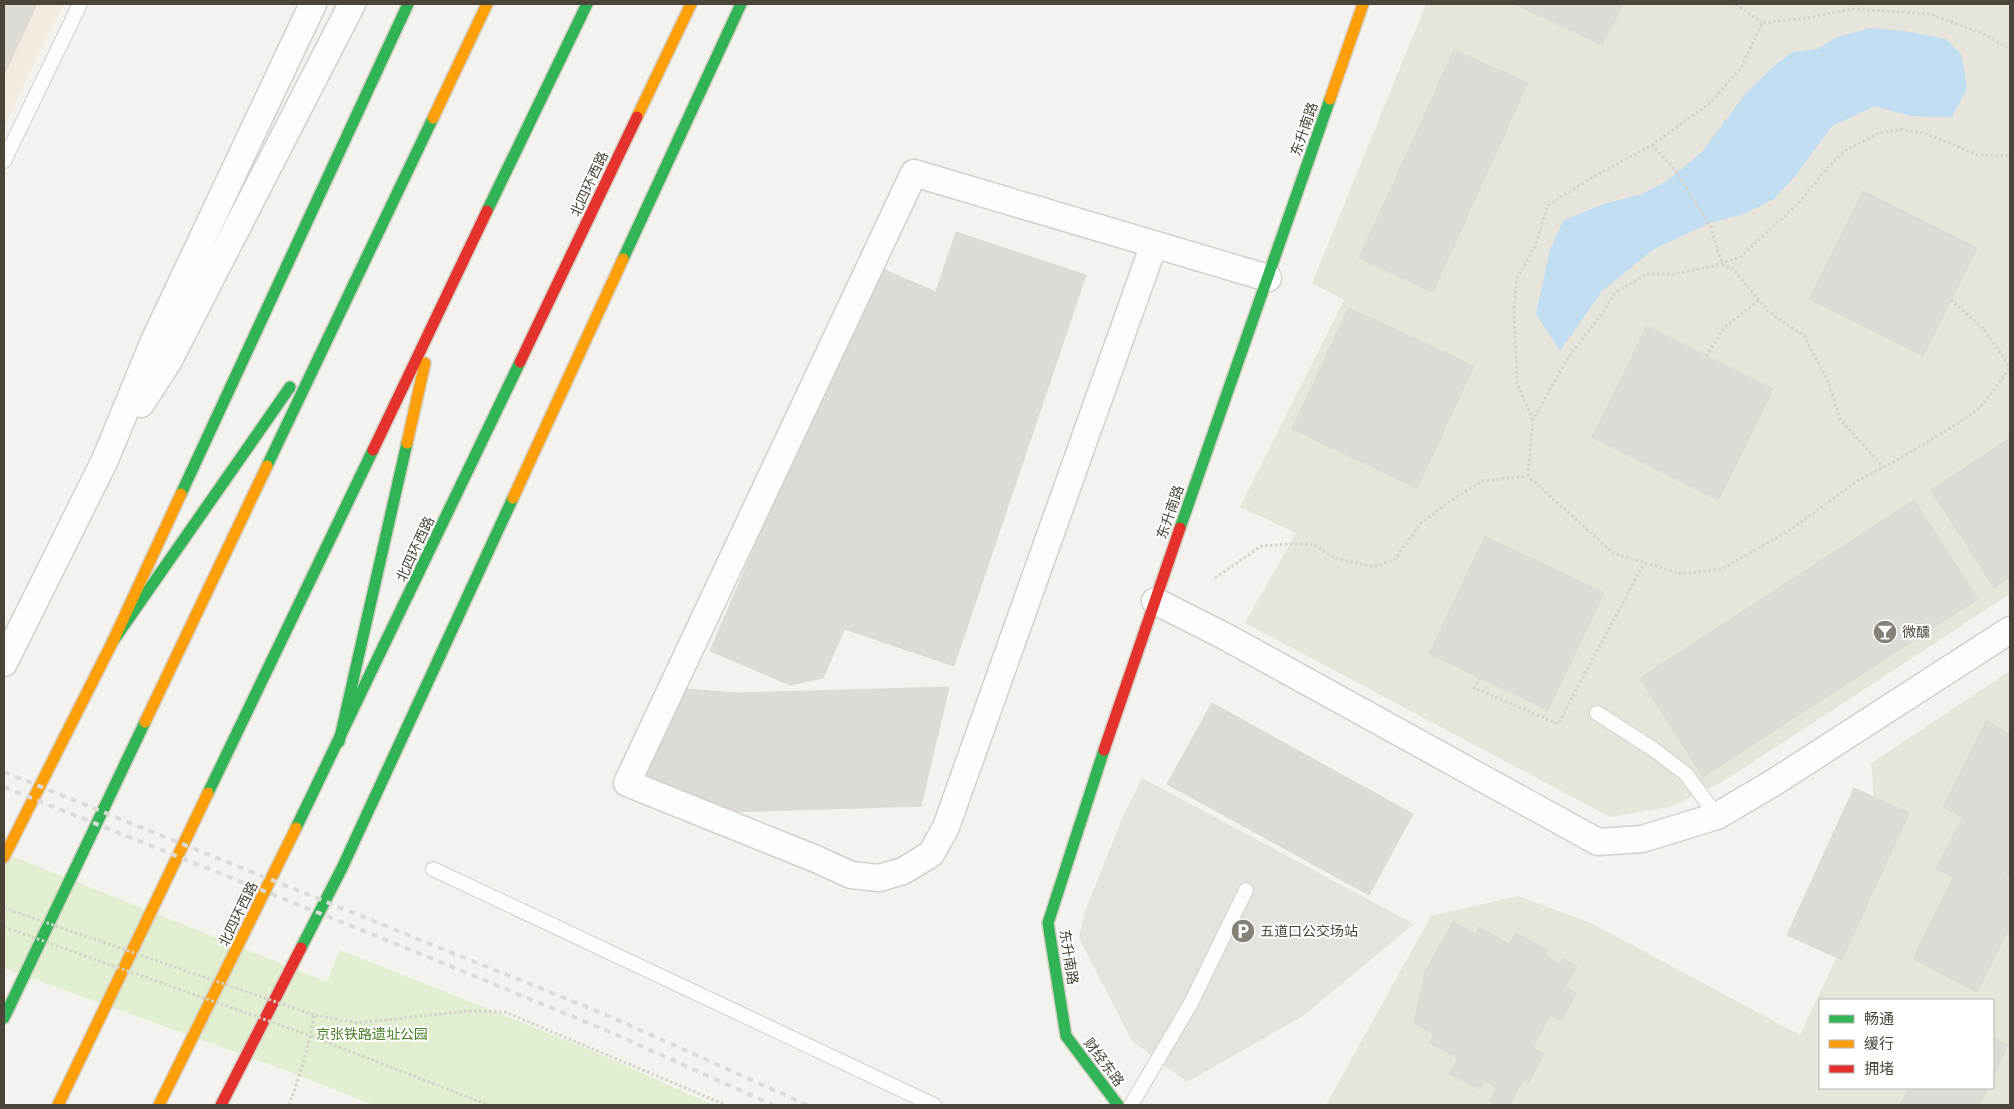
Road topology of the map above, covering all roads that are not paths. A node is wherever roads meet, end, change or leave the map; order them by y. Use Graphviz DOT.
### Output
graph roads {
  1 [pos="80,4"];
  2 [pos="313,4"];
  3 [pos="352,4"];
  4 [pos="408,4"];
  5 [pos="488,4"];
  6 [pos="587,4"];
  7 [pos="691,4"];
  8 [pos="741,4"];
  9 [pos="1364,4"];
  10 [pos="4,161"];
  11 [pos="1154,244"];
  12 [pos="1268,278"];
  13 [pos="436,316"];
  14 [pos="336,320"];
  15 [pos="105,460"];
  16 [pos="1155,601"];
  17 [pos="2010,630"];
  18 [pos="113,640"];
  19 [pos="4,664"];
  20 [pos="1597,714"];
  21 [pos="339,742"];
  22 [pos="1717,816"];
  23 [pos="4,858"];
  24 [pos="433,869"];
  25 [pos="1246,890"];
  26 [pos="4,1018"];
  27 [pos="1066,1036"];
  28 [pos="58,1105"];
  29 [pos="160,1105"];
  30 [pos="221,1105"];
  31 [pos="934,1105"];
  32 [pos="1118,1105"];
  33 [pos="1131,1105"];
  1 -- 10 [label="lane"];
  2 -- 15 [label="street"];
  3 -- 15 [label="street"];
  4 -- 18 [label="main road"];
  5 -- 14 [label="main road"];
  6 -- 13 [label="main road"];
  7 -- 21 [label="main road, 北四环西路"];
  8 -- 30 [label="main road"];
  9 -- 12 [label="main road, 东升南路"];
  11 -- 11 [label="street"];
  11 -- 12 [label="street"];
  12 -- 16 [label="main road, 东升南路"];
  13 -- 21 [label="main road"];
  13 -- 28 [label="main road"];
  14 -- 18 [label="main road"];
  14 -- 26 [label="main road"];
  15 -- 19 [label="street"];
  16 -- 22 [label="street"];
  16 -- 27 [label="main road, 东升南路"];
  17 -- 22 [label="street"];
  18 -- 23 [label="main road"];
  20 -- 22 [label="lane"];
  21 -- 29 [label="main road, 北四环西路"];
  24 -- 31 [label="lane"];
  25 -- 33 [label="lane"];
  27 -- 32 [label="main road, 财经东路"];
}
